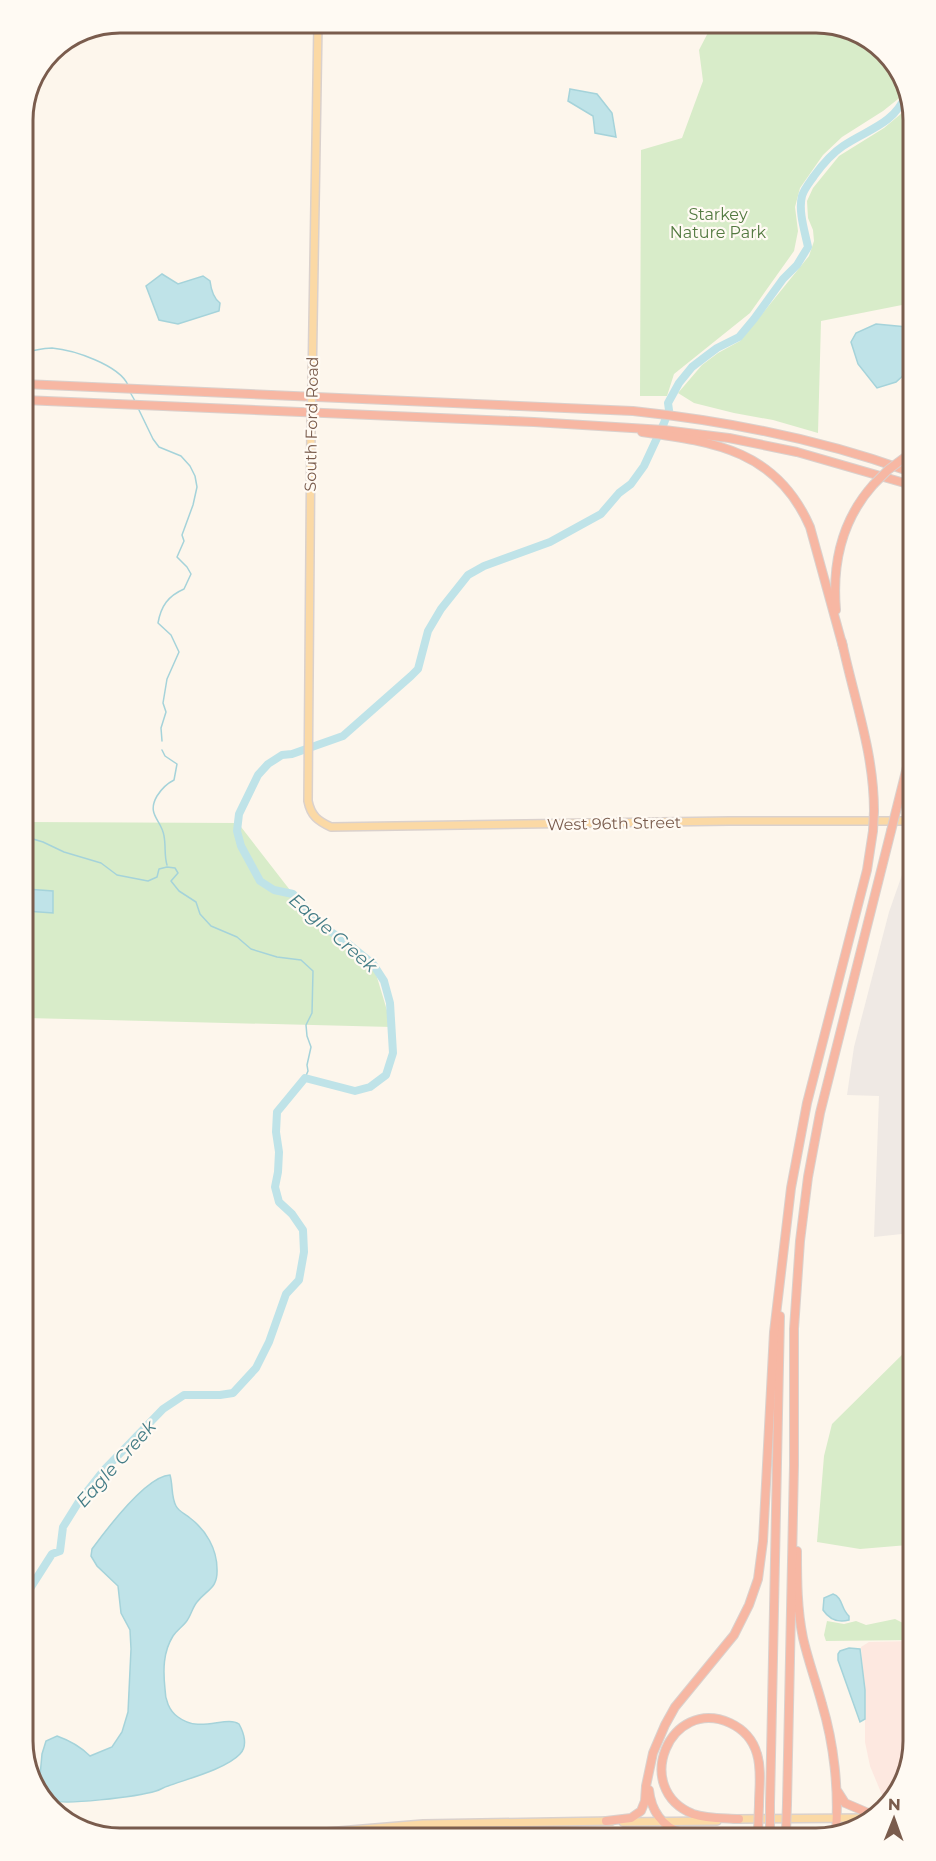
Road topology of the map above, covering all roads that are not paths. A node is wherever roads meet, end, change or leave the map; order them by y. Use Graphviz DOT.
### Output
graph roads {
  1 [pos="318,33"];
  2 [pos="33,384"];
  3 [pos="33,400"];
  4 [pos="681,435"];
  5 [pos="903,459"];
  6 [pos="903,468"];
  7 [pos="903,482"];
  8 [pos="843,647"];
  9 [pos="903,783"];
  10 [pos="320,821"];
  11 [pos="903,821"];
  12 [pos="781,1272"];
  13 [pos="794,1465"];
  14 [pos="649,1773"];
  15 [pos="836,1785"];
  16 [pos="864,1811"];
  17 [pos="837,1818"];
  18 [pos="856,1818"];
  19 [pos="739,1819"];
  20 [pos="606,1821"];
  21 [pos="663,1822"];
  22 [pos="836,1825"];
  23 [pos="375,1828"];
  24 [pos="670,1828"];
  25 [pos="758,1828"];
  26 [pos="770,1828"];
  27 [pos="786,1828"];
  1 -- 10 [label="main road, South Ford Road, bridge"];
  2 -- 6 [label="highway"];
  3 -- 4 [label="highway"];
  4 -- 7 [label="highway"];
  4 -- 8 [label="highway"];
  5 -- 8 [label="highway, bridge"];
  8 -- 12 [label="highway, bridge"];
  9 -- 13 [label="highway, bridge"];
  10 -- 11 [label="main road, West 96th Street"];
  12 -- 14 [label="highway"];
  12 -- 26 [label="highway, bridge"];
  13 -- 15 [label="highway"];
  13 -- 27 [label="highway, bridge"];
  14 -- 20 [label="highway"];
  14 -- 21 [label="highway"];
  15 -- 16 [label="highway"];
  15 -- 17 [label="highway"];
  17 -- 18 [label="main road"];
  17 -- 19 [label="main road"];
  17 -- 22 [label="highway"];
  19 -- 21 [label="main road"];
  19 -- 25 [label="highway, bridge"];
  20 -- 21 [label="main road"];
  20 -- 23 [label="main road"];
  21 -- 24 [label="highway"];
}
